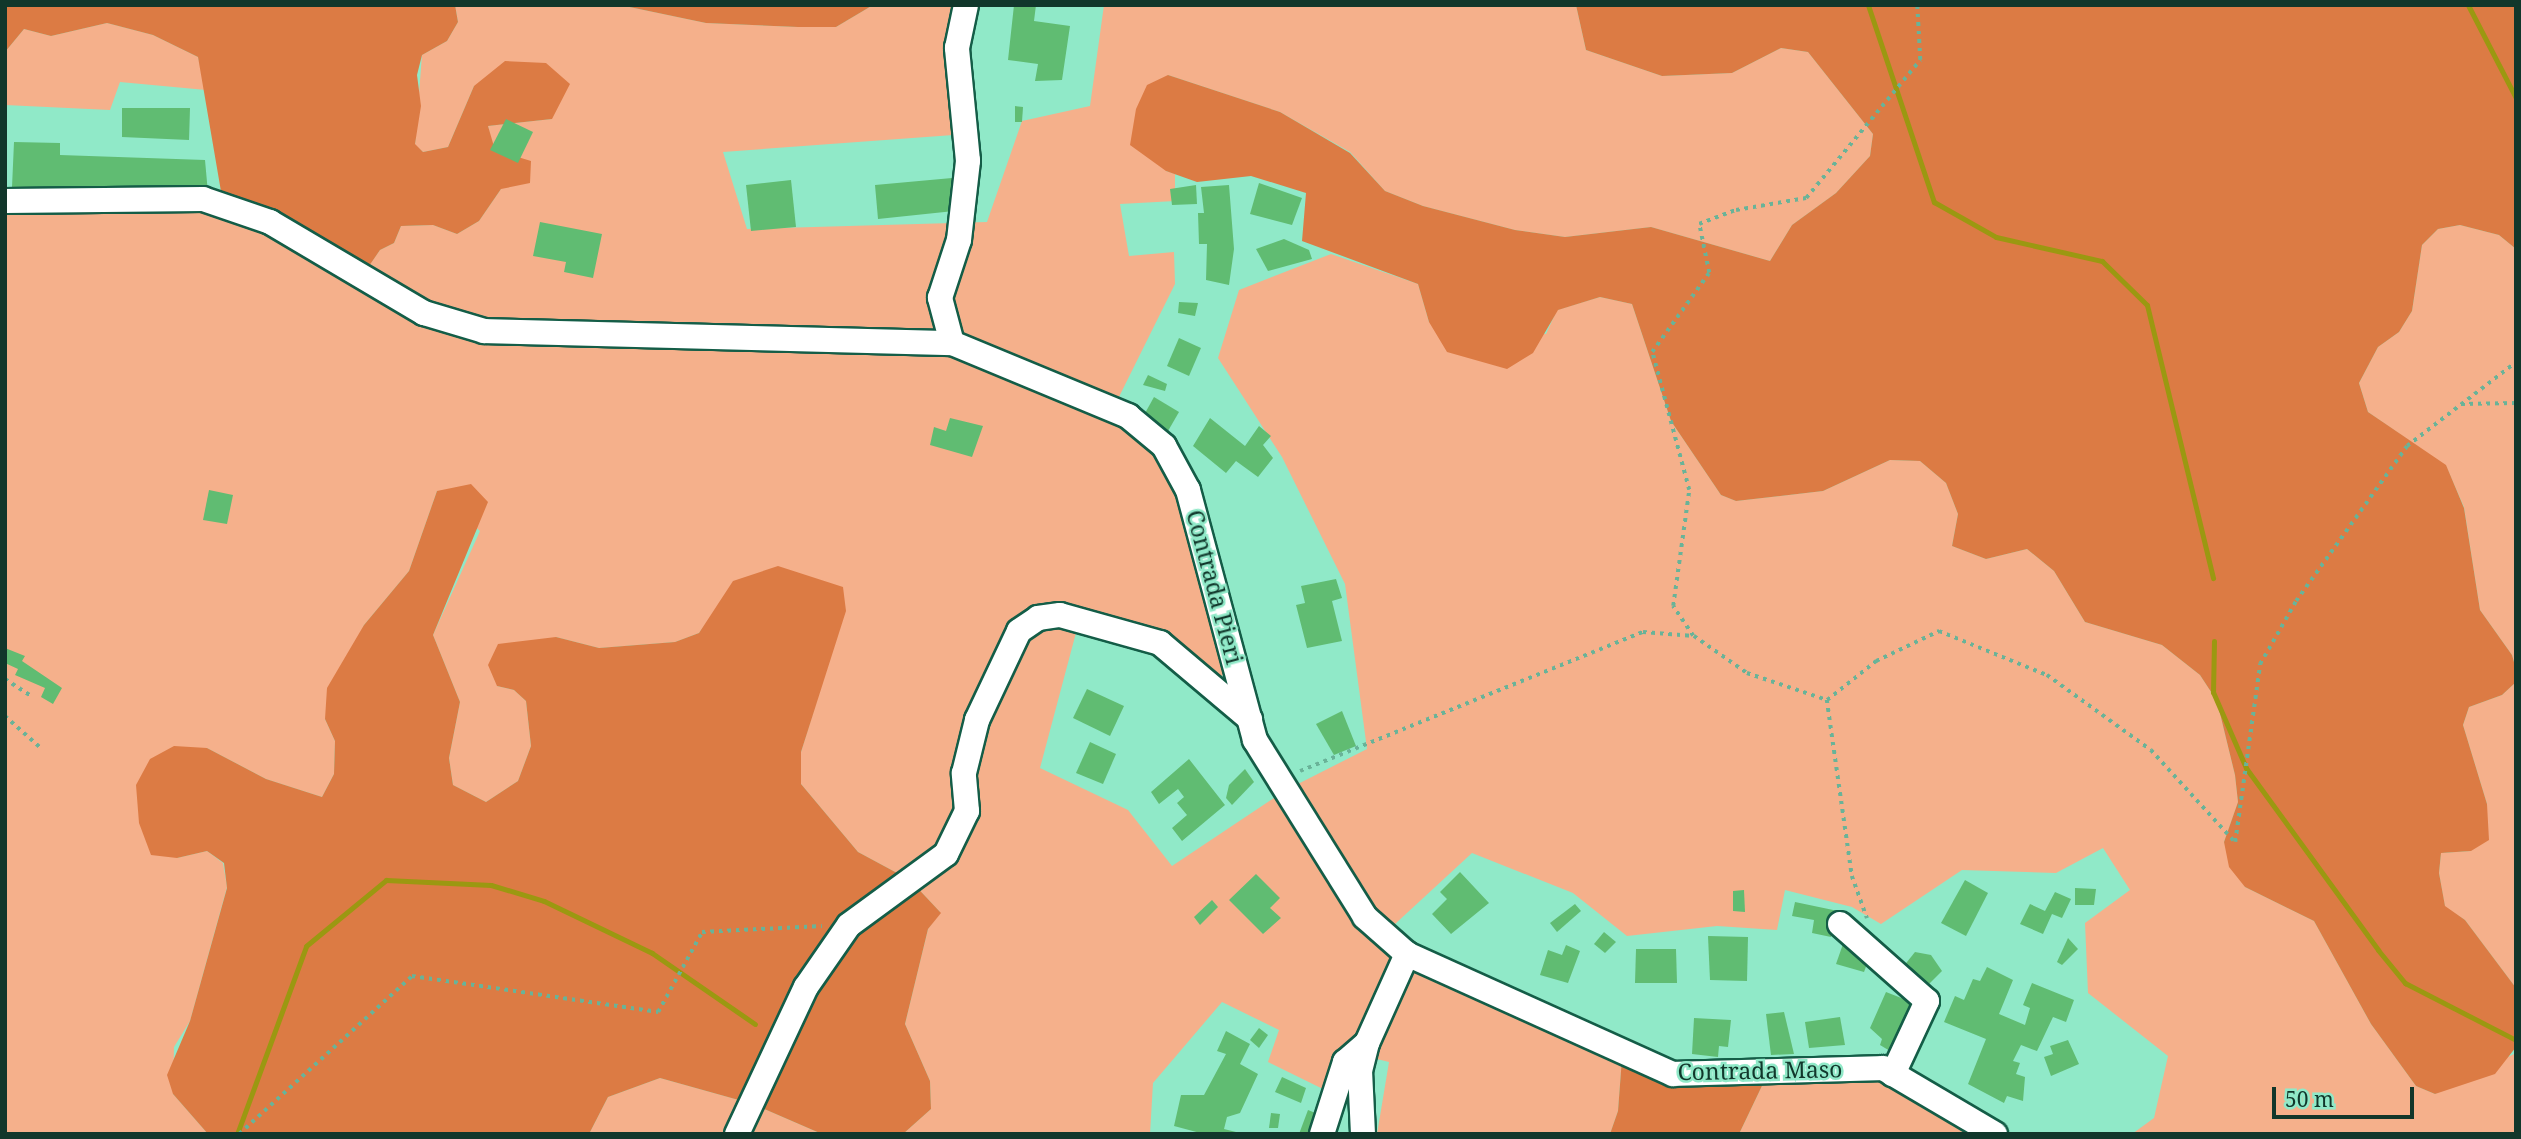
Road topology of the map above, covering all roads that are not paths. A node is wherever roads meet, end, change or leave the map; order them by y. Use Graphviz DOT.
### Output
graph roads {
  1 [pos="965,5"];
  2 [pos="5,201"];
  3 [pos="952,343"];
  4 [pos="1188,663"];
  5 [pos="1238,672"];
  6 [pos="1250,719"];
  7 [pos="1840,925"];
  8 [pos="1407,954"];
  9 [pos="1367,1043"];
  10 [pos="1893,1074"];
  11 [pos="737,1134"];
  12 [pos="1322,1134"];
  13 [pos="1363,1134"];
  14 [pos="1995,1134"];
  1 -- 3 [label="street"];
  2 -- 3 [label="street"];
  3 -- 5 [label="street, Contrada Pieri"];
  4 -- 5 [label="street"];
  4 -- 6 [label="street"];
  4 -- 11 [label="street"];
  5 -- 6 [label="street, Contrada Pieri"];
  6 -- 8 [label="street, Contrada Maso"];
  7 -- 10 [label="street"];
  8 -- 9 [label="street"];
  8 -- 10 [label="street, Contrada Maso"];
  9 -- 12 [label="street"];
  9 -- 13 [label="street"];
  10 -- 14 [label="street, Contrada Maso"];
}
